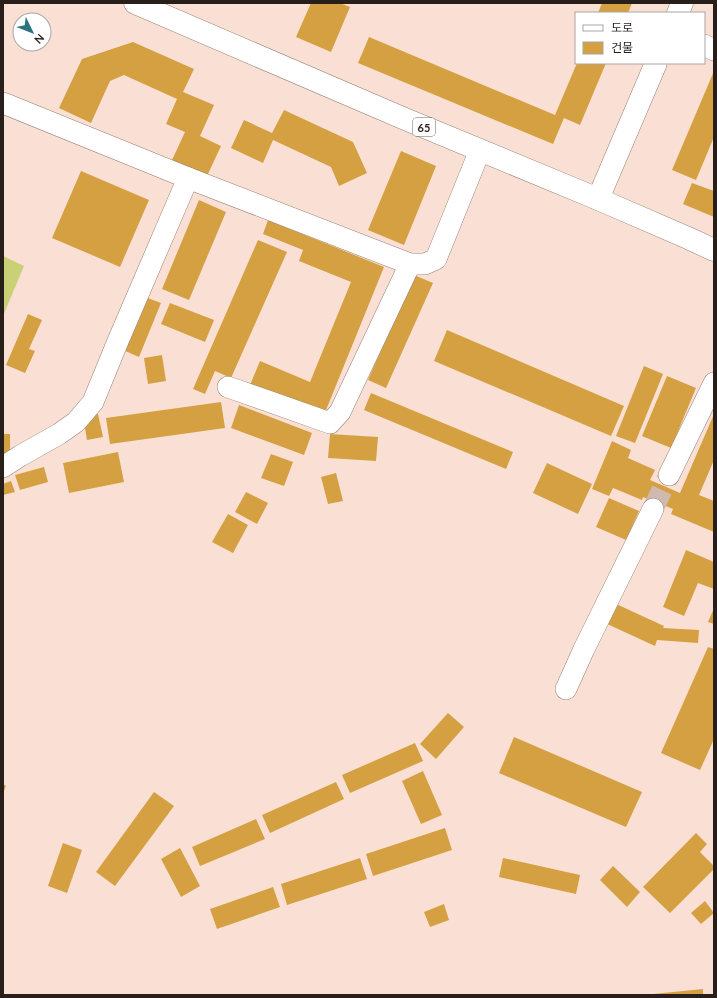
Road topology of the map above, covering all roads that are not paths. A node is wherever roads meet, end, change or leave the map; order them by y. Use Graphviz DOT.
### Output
graph roads {
  1 [pos="135,3"];
  2 [pos="656,64"];
  3 [pos="3,102"];
  4 [pos="480,150"];
  5 [pos="188,178"];
  6 [pos="598,199"];
  7 [pos="714,250"];
  8 [pos="410,264"];
  9 [pos="714,383"];
  10 [pos="228,387"];
  11 [pos="3,467"];
  12 [pos="669,475"];
  13 [pos="653,509"];
  14 [pos="566,689"];
  1 -- 4 [label="main road, 65"];
  2 -- 6 [label="main road"];
  3 -- 5 [label="street"];
  4 -- 6 [label="main road, 65"];
  4 -- 8 [label="street"];
  5 -- 8 [label="street"];
  5 -- 11 [label="street"];
  6 -- 7 [label="main road, 65"];
  8 -- 10 [label="street"];
  9 -- 12 [label="street"];
  13 -- 14 [label="street"];
}
